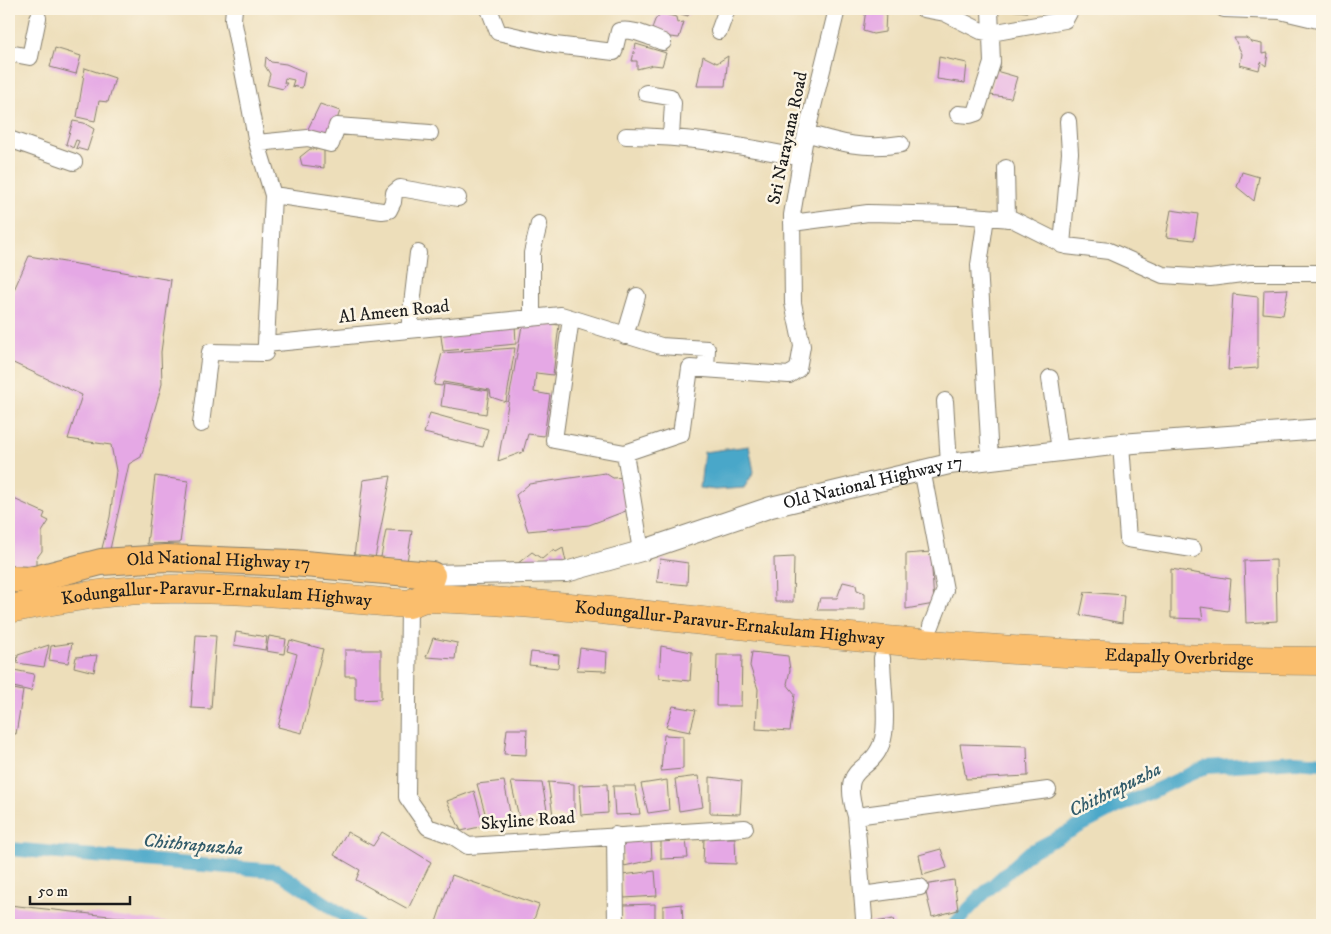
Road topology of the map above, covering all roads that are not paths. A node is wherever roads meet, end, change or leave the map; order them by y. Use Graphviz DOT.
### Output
graph roads {
  1 [pos="234,9"];
  2 [pos="490,9"];
  3 [pos="726,9"];
  4 [pos="837,9"];
  5 [pos="923,9"];
  6 [pos="990,9"];
  7 [pos="1070,9"];
  8 [pos="1224,9"];
  9 [pos="38,18"];
  10 [pos="1322,21"];
  11 [pos="719,32"];
  12 [pos="991,33"];
  13 [pos="662,42"];
  14 [pos="9,53"];
  15 [pos="646,93"];
  16 [pos="958,114"];
  17 [pos="1068,121"];
  18 [pos="430,133"];
  19 [pos="806,133"];
  20 [pos="626,136"];
  21 [pos="671,136"];
  22 [pos="9,139"];
  23 [pos="257,143"];
  24 [pos="901,144"];
  25 [pos="802,158"];
  26 [pos="74,162"];
  27 [pos="1006,168"];
  28 [pos="273,195"];
  29 [pos="458,198"];
  30 [pos="986,217"];
  31 [pos="1008,218"];
  32 [pos="792,223"];
  33 [pos="539,224"];
  34 [pos="1062,245"];
  35 [pos="418,253"];
  36 [pos="1322,273"];
  37 [pos="637,296"];
  38 [pos="532,318"];
  39 [pos="571,318"];
  40 [pos="409,330"];
  41 [pos="625,336"];
  42 [pos="266,344"];
  43 [pos="706,369"];
  44 [pos="1050,378"];
  45 [pos="945,402"];
  46 [pos="201,424"];
  47 [pos="1322,429"];
  48 [pos="1121,444"];
  49 [pos="1060,451"];
  50 [pos="624,453"];
  51 [pos="990,459"];
  52 [pos="949,464"];
  53 [pos="922,469"];
  54 [pos="1193,548"];
  55 [pos="641,551"];
  56 [pos="21,585"];
  57 [pos="422,592"];
  58 [pos="9,609"];
  59 [pos="931,626"];
  60 [pos="1036,651"];
  61 [pos="882,658"];
  62 [pos="1322,661"];
  63 [pos="1048,790"];
  64 [pos="856,816"];
  65 [pos="746,828"];
  66 [pos="615,835"];
  67 [pos="920,887"];
  68 [pos="862,895"];
  69 [pos="864,918"];
  70 [pos="616,925"];
  1 -- 23 [label="street"];
  2 -- 13 [label="street"];
  3 -- 11 [label="street"];
  4 -- 19 [label="street, Sri Narayana Road"];
  5 -- 12 [label="street"];
  6 -- 12 [label="street"];
  7 -- 12 [label="street"];
  8 -- 10 [label="street"];
  9 -- 14 [label="street"];
  12 -- 16 [label="street"];
  15 -- 21 [label="street"];
  17 -- 34 [label="street"];
  18 -- 23 [label="street"];
  19 -- 24 [label="street"];
  19 -- 25 [label="street, Sri Narayana Road"];
  20 -- 21 [label="street"];
  21 -- 25 [label="street"];
  22 -- 26 [label="street"];
  23 -- 28 [label="street"];
  25 -- 32 [label="street, Sri Narayana Road"];
  27 -- 31 [label="street"];
  28 -- 29 [label="street"];
  28 -- 42 [label="street"];
  30 -- 31 [label="street"];
  30 -- 32 [label="street"];
  30 -- 51 [label="street"];
  31 -- 34 [label="street"];
  32 -- 43 [label="street, Sri Narayana Road"];
  33 -- 38 [label="street"];
  34 -- 36 [label="street"];
  35 -- 40 [label="street"];
  37 -- 41 [label="street"];
  38 -- 39 [label="street, Al Ameen Road"];
  38 -- 40 [label="street, Al Ameen Road"];
  39 -- 41 [label="street, Al Ameen Road"];
  39 -- 50 [label="street"];
  40 -- 42 [label="street, Al Ameen Road"];
  41 -- 43 [label="street, Al Ameen Road"];
  42 -- 46 [label="street"];
  43 -- 50 [label="street, Sri Narayana Road"];
  44 -- 49 [label="street"];
  45 -- 52 [label="street"];
  47 -- 48 [label="street, Old National Highway 17"];
  48 -- 49 [label="street, Old National Highway 17"];
  48 -- 54 [label="street"];
  49 -- 51 [label="street, Old National Highway 17"];
  50 -- 55 [label="street"];
  51 -- 52 [label="street, Old National Highway 17"];
  52 -- 53 [label="street, Old National Highway 17"];
  53 -- 55 [label="street, Old National Highway 17"];
  53 -- 59 [label="street"];
  55 -- 57 [label="street, Old National Highway 17"];
  56 -- 57 [label="highway, Kodungallur-Paravur-Ernakulam Highway"];
  57 -- 58 [label="highway, Kodungallur-Paravur-Ernakulam Highway"];
  57 -- 60 [label="highway, Kodungallur-Paravur-Ernakulam Highway"];
  57 -- 66 [label="street, Skyline Road"];
  60 -- 62 [label="highway, Edapally Overbridge"];
  61 -- 64 [label="street"];
  63 -- 64 [label="street"];
  64 -- 68 [label="street"];
  65 -- 66 [label="street, Skyline Road"];
  66 -- 70 [label="street"];
  67 -- 68 [label="street"];
  68 -- 69 [label="street"];
}
